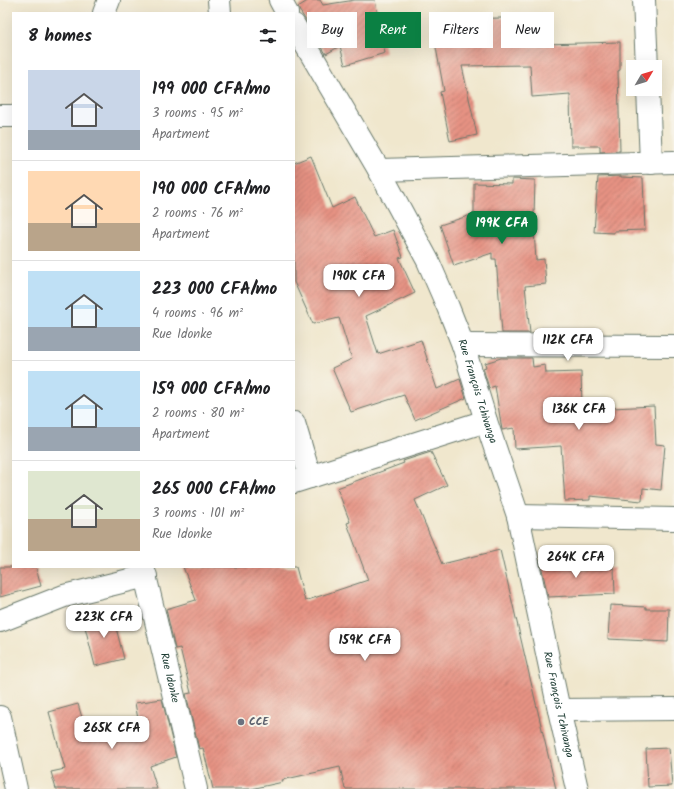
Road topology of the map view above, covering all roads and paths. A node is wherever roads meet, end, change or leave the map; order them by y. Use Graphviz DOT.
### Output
graph roads {
  1 [pos="109,0"];
  2 [pos="219,0"];
  3 [pos="280,0"];
  4 [pos="644,0"];
  5 [pos="104,12"];
  6 [pos="220,12"];
  7 [pos="286,12"];
  8 [pos="295,27"];
  9 [pos="646,60"];
  10 [pos="648,96"];
  11 [pos="0,116"];
  12 [pos="12,116"];
  13 [pos="674,162"];
  14 [pos="651,163"];
  15 [pos="379,170"];
  16 [pos="463,346"];
  17 [pos="674,346"];
  18 [pos="486,421"];
  19 [pos="295,429"];
  20 [pos="302,480"];
  21 [pos="518,516"];
  22 [pos="674,519"];
  23 [pos="144,572"];
  24 [pos="0,621"];
  25 [pos="674,709"];
  26 [pos="558,710"];
  27 [pos="0,717"];
  28 [pos="16,789"];
  29 [pos="196,789"];
  30 [pos="577,789"];
  1 -- 5 [label="street"];
  2 -- 6 [label="street"];
  3 -- 7 [label="street"];
  4 -- 9 [label="street"];
  8 -- 15 [label="street, Rue François Tchivanga"];
  10 -- 14 [label="street"];
  11 -- 12 [label="street"];
  13 -- 14 [label="street"];
  14 -- 15 [label="street"];
  15 -- 16 [label="street, Rue François Tchivanga"];
  16 -- 17 [label="street"];
  16 -- 18 [label="street, Rue François Tchivanga"];
  18 -- 20 [label="street"];
  18 -- 21 [label="street, Rue François Tchivanga"];
  19 -- 20 [label="street"];
  21 -- 22 [label="street"];
  21 -- 26 [label="street, Rue François Tchivanga"];
  23 -- 24 [label="street"];
  23 -- 29 [label="street, Rue Idonke"];
  25 -- 26 [label="street"];
  26 -- 30 [label="street, Rue François Tchivanga"];
  27 -- 28 [label="street"];
}
